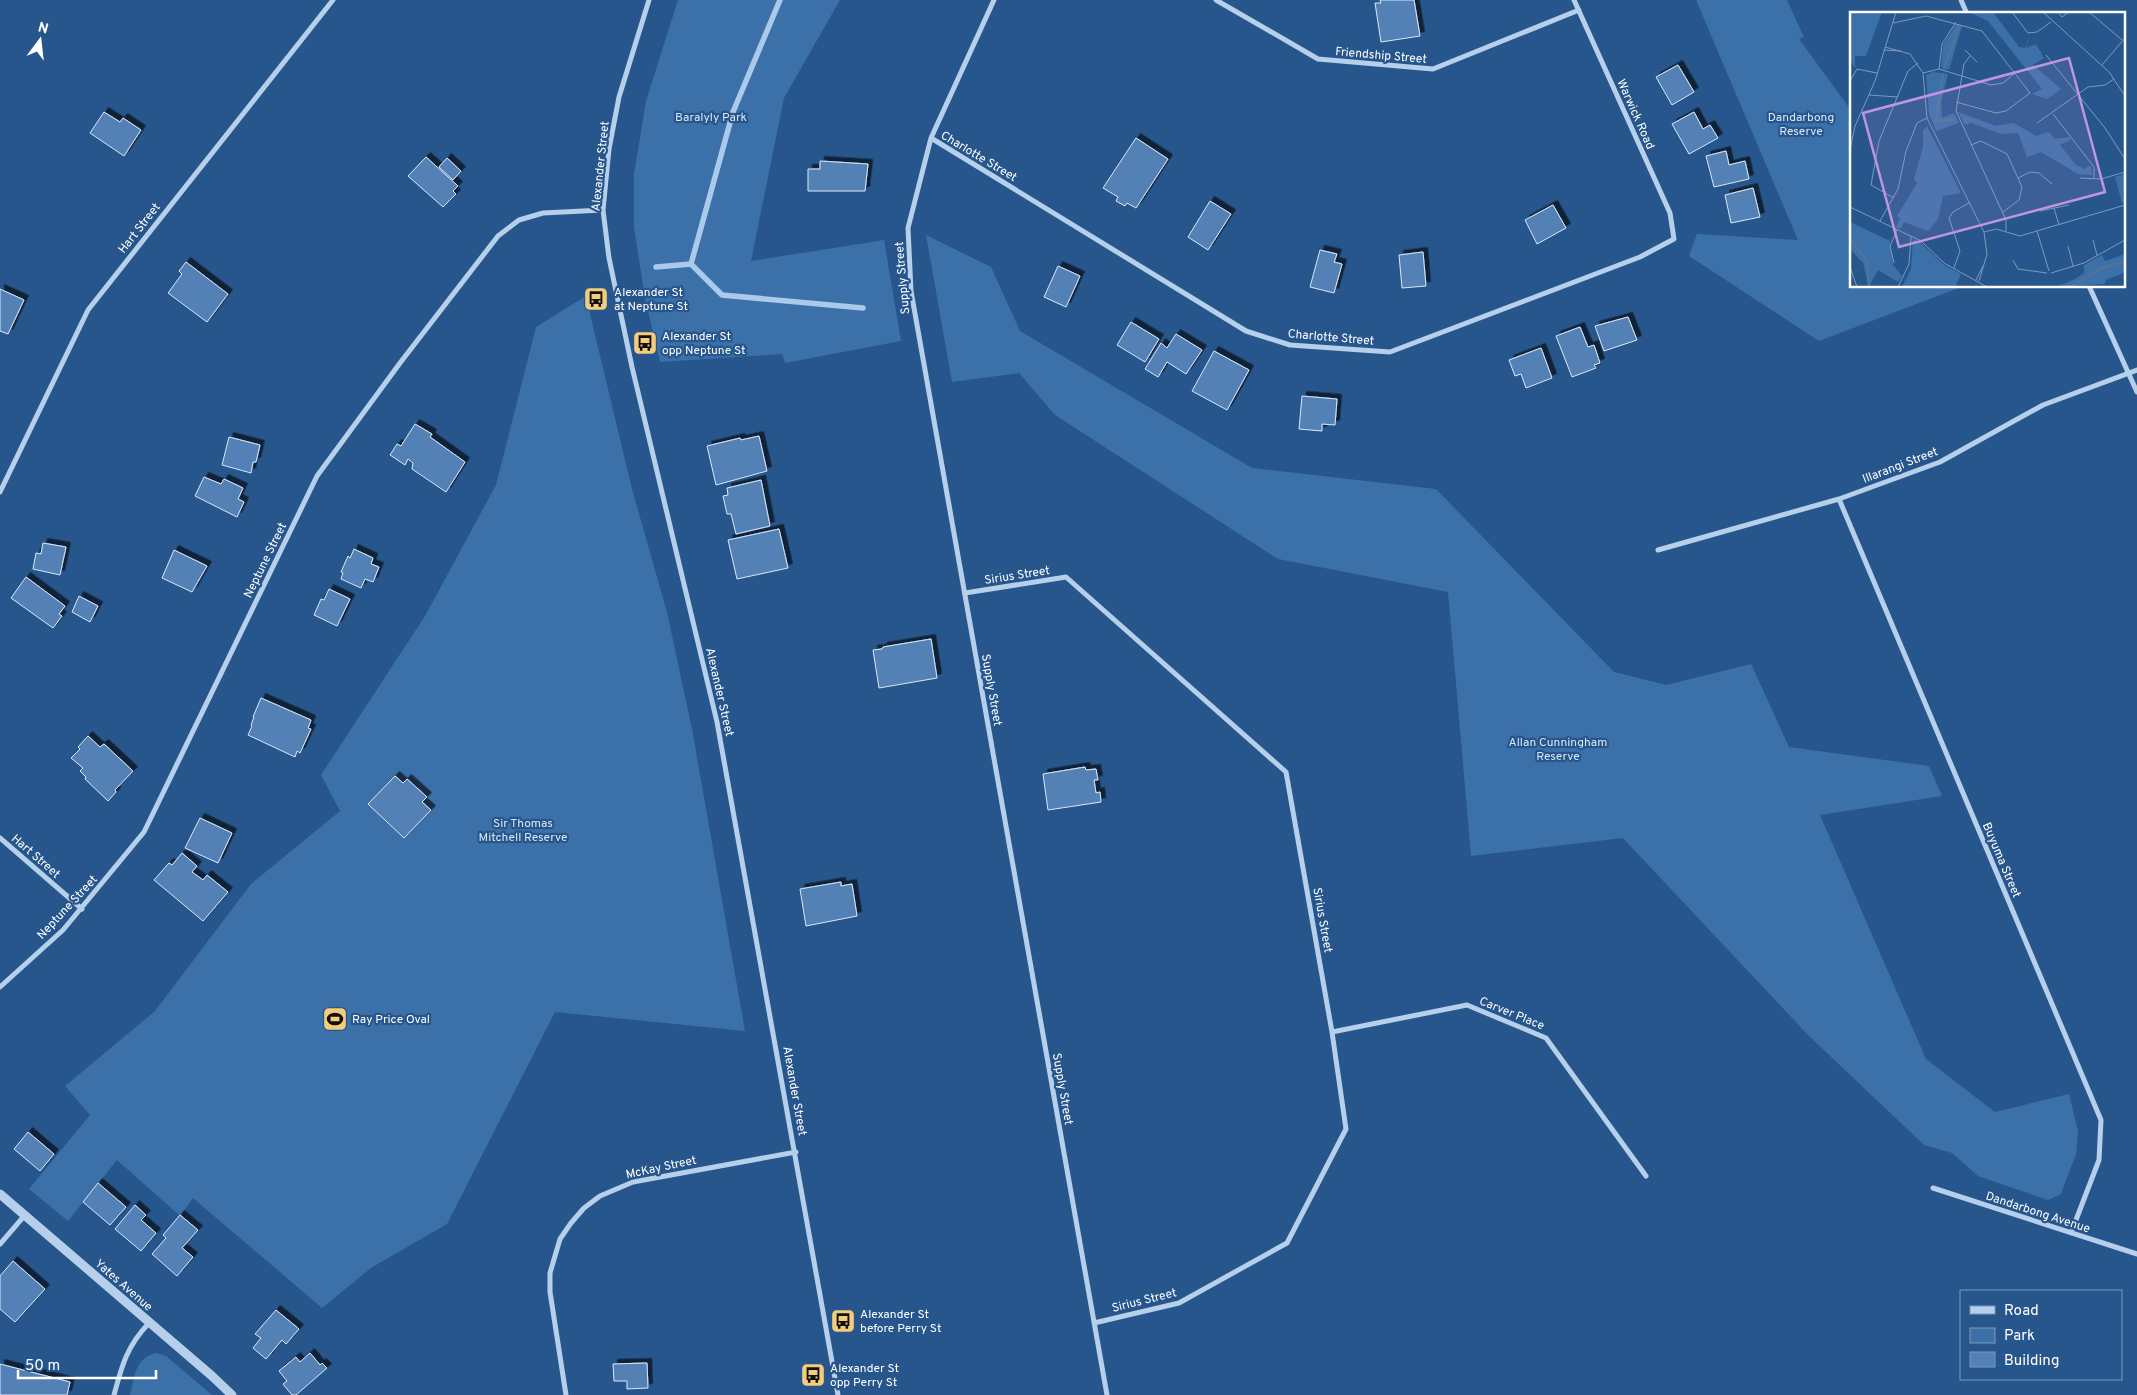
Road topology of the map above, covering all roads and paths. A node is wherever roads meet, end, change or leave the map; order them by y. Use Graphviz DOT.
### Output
graph roads {
  1 [pos="333,0"];
  2 [pos="649,0"];
  3 [pos="994,0"];
  4 [pos="1216,0"];
  5 [pos="1574,0"];
  6 [pos="1961,0"];
  7 [pos="1579,10"];
  8 [pos="1966,12"];
  9 [pos="931,138"];
  10 [pos="603,210"];
  11 [pos="1674,239"];
  12 [pos="2090,288"];
  13 [pos="2137,370"];
  14 [pos="2128,372"];
  15 [pos="2137,392"];
  16 [pos="0,492"];
  17 [pos="1840,499"];
  18 [pos="1658,550"];
  19 [pos="965,593"];
  20 [pos="0,838"];
  21 [pos="82,909"];
  22 [pos="0,988"];
  23 [pos="1332,1032"];
  24 [pos="796,1152"];
  25 [pos="1646,1176"];
  26 [pos="1933,1188"];
  27 [pos="0,1194"];
  28 [pos="24,1216"];
  29 [pos="2071,1233"];
  30 [pos="0,1244"];
  31 [pos="2137,1254"];
  32 [pos="149,1323"];
  33 [pos="1094,1323"];
  34 [pos="114,1395"];
  35 [pos="232,1395"];
  36 [pos="566,1395"];
  37 [pos="838,1395"];
  38 [pos="1107,1395"];
  1 -- 16 [label="street, Hart Street"];
  2 -- 10 [label="street, Alexander Street"];
  3 -- 9 [label="street, Supply Street"];
  4 -- 7 [label="street, Friendship Street"];
  5 -- 7 [label="street, Warwick Road"];
  6 -- 8 [label="street"];
  7 -- 11 [label="street, Warwick Road"];
  9 -- 11 [label="street, Charlotte Street"];
  9 -- 19 [label="street, Supply Street"];
  10 -- 21 [label="street, Neptune Street"];
  10 -- 24 [label="street, Alexander Street"];
  12 -- 14 [label="street"];
  13 -- 14 [label="street, Illarangi Street"];
  14 -- 15 [label="street"];
  14 -- 17 [label="street, Illarangi Street"];
  17 -- 18 [label="street, Illarangi Street"];
  17 -- 29 [label="street, Buyuma Street"];
  19 -- 23 [label="street, Sirius Street"];
  19 -- 33 [label="street, Supply Street"];
  20 -- 21 [label="street, Hart Street"];
  21 -- 22 [label="street, Neptune Street"];
  23 -- 25 [label="street, Carver Place"];
  23 -- 33 [label="street, Sirius Street"];
  24 -- 36 [label="street, McKay Street"];
  24 -- 37 [label="street, Alexander Street"];
  26 -- 29 [label="street, Dandarbong Avenue"];
  27 -- 28 [label="street, Yates Avenue"];
  28 -- 30 [label="street"];
  28 -- 32 [label="street, Yates Avenue"];
  29 -- 31 [label="street, Dandarbong Avenue"];
  32 -- 34 [label="street"];
  32 -- 35 [label="street, Yates Avenue"];
  33 -- 38 [label="street, Supply Street"];
}
